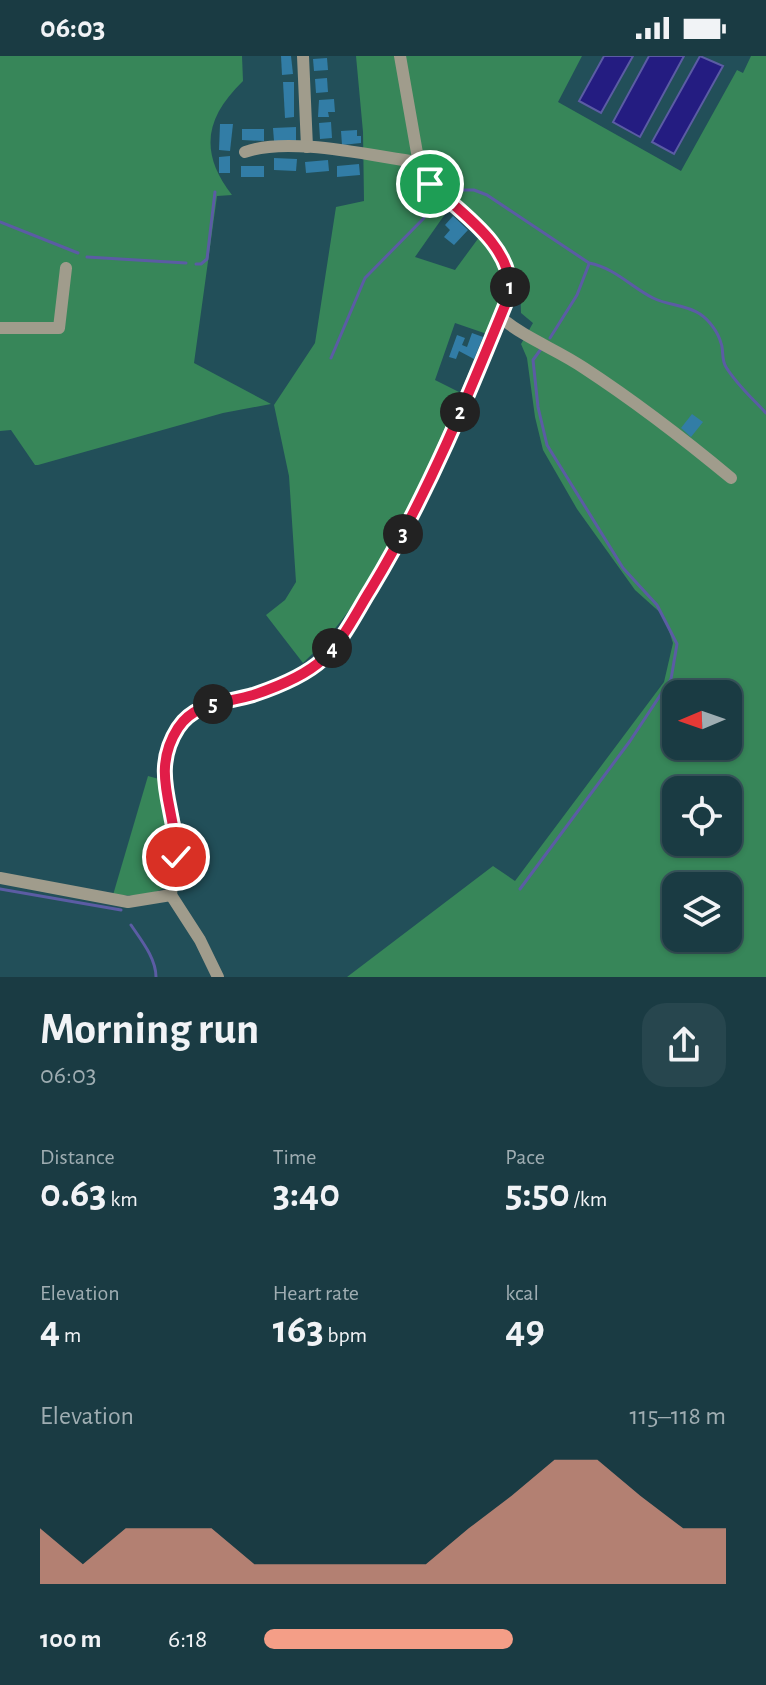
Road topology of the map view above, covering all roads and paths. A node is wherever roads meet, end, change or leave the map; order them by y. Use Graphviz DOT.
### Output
graph roads {
  1 [pos="303,56"];
  2 [pos="400,56"];
  3 [pos="307,147"];
  4 [pos="245,152"];
  5 [pos="417,162"];
  6 [pos="66,268"];
  7 [pos="500,317"];
  8 [pos="0,328"];
  9 [pos="731,478"];
  10 [pos="0,878"];
  11 [pos="171,895"];
  12 [pos="218,977"];
  1 -- 3 [label="street"];
  2 -- 5 [label="street"];
  3 -- 4 [label="street"];
  3 -- 5 [label="street"];
  5 -- 7 [label="street"];
  6 -- 8 [label="street"];
  7 -- 9 [label="street"];
  7 -- 11 [label="street"];
  10 -- 11 [label="street"];
  11 -- 12 [label="street"];
}
